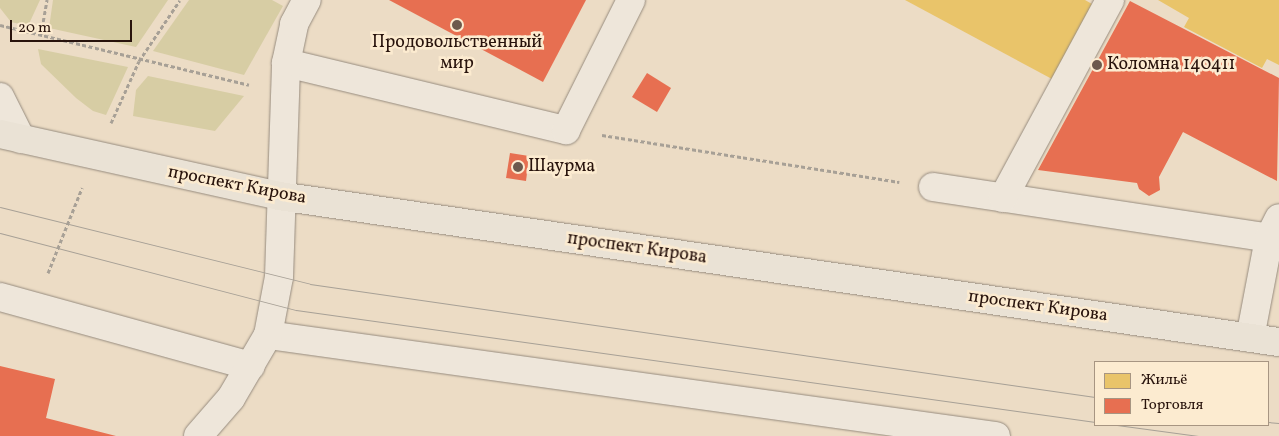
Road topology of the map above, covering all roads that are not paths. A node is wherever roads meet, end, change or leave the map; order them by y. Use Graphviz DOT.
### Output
graph roads {
  1 [pos="307,0"];
  2 [pos="630,0"];
  3 [pos="1110,0"];
  4 [pos="286,63"];
  5 [pos="0,97"];
  6 [pos="10,136"];
  7 [pos="933,187"];
  8 [pos="279,196"];
  9 [pos="1003,198"];
  10 [pos="1274,228"];
  11 [pos="0,297"];
  12 [pos="268,335"];
  13 [pos="1250,338"];
  14 [pos="1279,342"];
  15 [pos="251,366"];
  16 [pos="198,436"];
  17 [pos="996,436"];
  1 -- 4 [label="street"];
  2 -- 4 [label="street"];
  3 -- 9 [label="street"];
  4 -- 8 [label="street"];
  5 -- 6 [label="street"];
  6 -- 8 [label="main road, проспект Кирова"];
  7 -- 9 [label="street"];
  8 -- 12 [label="street"];
  8 -- 13 [label="main road, проспект Кирова"];
  9 -- 10 [label="street"];
  10 -- 13 [label="street"];
  11 -- 15 [label="street"];
  12 -- 15 [label="street"];
  12 -- 17 [label="street"];
  13 -- 14 [label="main road, проспект Кирова"];
  15 -- 16 [label="street"];
}
